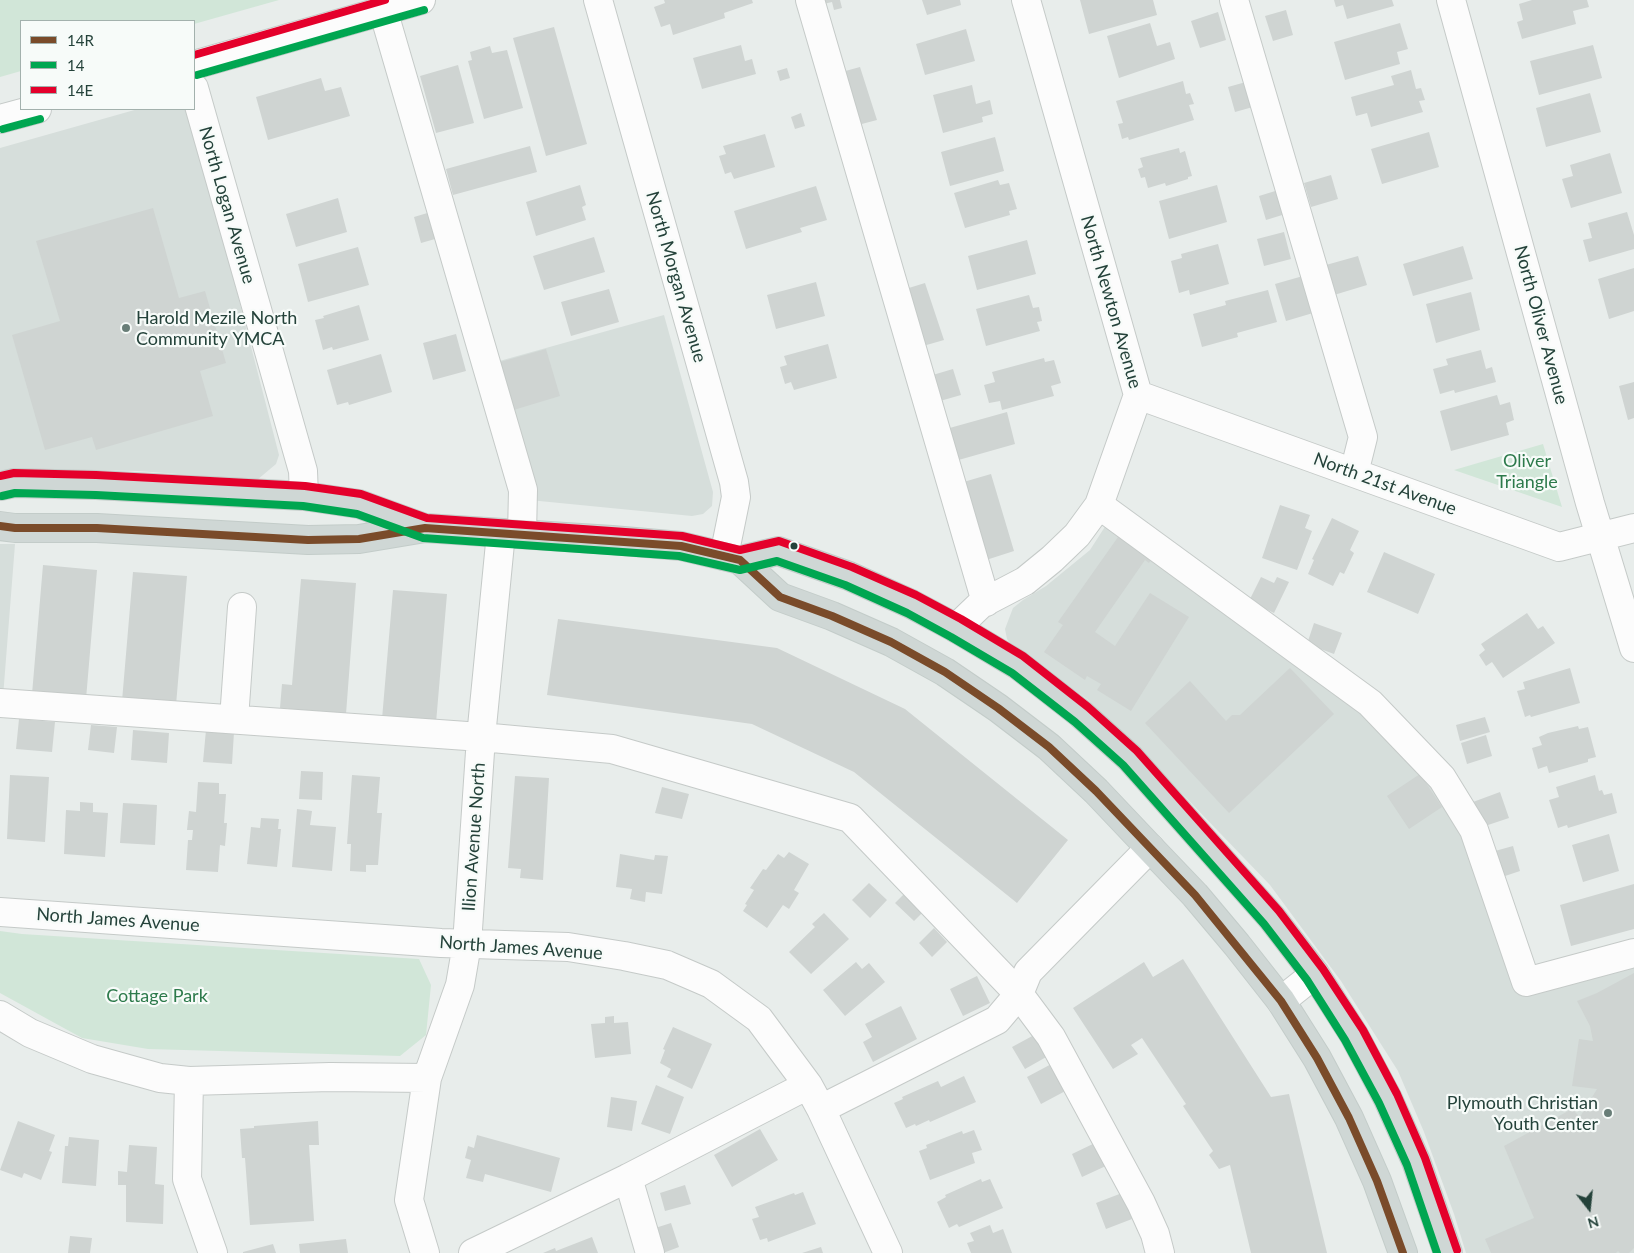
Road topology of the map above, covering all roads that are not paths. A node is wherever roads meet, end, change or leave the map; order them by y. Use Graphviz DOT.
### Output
graph roads {
  1 [pos="421,0"];
  2 [pos="598,0"];
  3 [pos="810,0"];
  4 [pos="1026,0"];
  5 [pos="1234,0"];
  6 [pos="1451,0"];
  7 [pos="383,10"];
  8 [pos="195,64"];
  9 [pos="195,92"];
  10 [pos="33,110"];
  11 [pos="0,119"];
  12 [pos="1138,396"];
  13 [pos="1354,473"];
  14 [pos="0,486"];
  15 [pos="304,496"];
  16 [pos="1099,505"];
  17 [pos="0,526"];
  18 [pos="426,528"];
  19 [pos="1634,528"];
  20 [pos="512,534"];
  21 [pos="1600,537"];
  22 [pos="732,558"];
  23 [pos="986,602"];
  24 [pos="242,607"];
  25 [pos="956,628"];
  26 [pos="1634,648"];
  27 [pos="0,703"];
  28 [pos="234,719"];
  29 [pos="482,737"];
  30 [pos="1150,848"];
  31 [pos="0,912"];
  32 [pos="467,944"];
  33 [pos="1634,953"];
  34 [pos="1315,974"];
  35 [pos="1019,994"];
  36 [pos="1281,1001"];
  37 [pos="0,1015"];
  38 [pos="427,1078"];
  39 [pos="189,1081"];
  40 [pos="808,1085"];
  41 [pos="821,1109"];
  42 [pos="628,1178"];
  43 [pos="213,1253"];
  44 [pos="425,1253"];
  45 [pos="473,1253"];
  46 [pos="650,1253"];
  47 [pos="888,1253"];
  48 [pos="1160,1253"];
  49 [pos="1403,1253"];
  50 [pos="1448,1253"];
  1 -- 7 [label="street"];
  2 -- 22 [label="street, North Morgan Avenue"];
  3 -- 23 [label="street"];
  4 -- 12 [label="street, North Newton Avenue"];
  5 -- 13 [label="street"];
  6 -- 21 [label="street, North Oliver Avenue"];
  7 -- 8 [label="street"];
  7 -- 20 [label="street, Ilion Avenue North"];
  9 -- 15 [label="street, North Logan Avenue"];
  10 -- 11 [label="street"];
  12 -- 13 [label="street, North 21st Avenue"];
  12 -- 16 [label="street, North Newton Avenue"];
  13 -- 21 [label="street, North 21st Avenue"];
  14 -- 15 [label="main road"];
  15 -- 18 [label="main road"];
  16 -- 23 [label="street, North Newton Avenue"];
  16 -- 33 [label="street"];
  17 -- 18 [label="main road"];
  18 -- 20 [label="main road"];
  19 -- 21 [label="street, North 21st Avenue"];
  20 -- 22 [label="main road"];
  20 -- 29 [label="street, Ilion Avenue North"];
  21 -- 26 [label="street, North Oliver Avenue"];
  22 -- 25 [label="main road"];
  22 -- 30 [label="main road"];
  23 -- 25 [label="street, North Newton Avenue"];
  24 -- 28 [label="street"];
  25 -- 34 [label="main road"];
  27 -- 28 [label="street"];
  28 -- 29 [label="street"];
  29 -- 32 [label="street, Ilion Avenue North"];
  29 -- 35 [label="street"];
  30 -- 35 [label="street"];
  30 -- 36 [label="main road"];
  31 -- 32 [label="street, North James Avenue"];
  32 -- 38 [label="street, Ilion Avenue North"];
  32 -- 40 [label="street, North James Avenue"];
  34 -- 36 [label="street"];
  34 -- 50 [label="main road"];
  35 -- 41 [label="street"];
  35 -- 48 [label="street"];
  36 -- 49 [label="main road"];
  37 -- 39 [label="street"];
  38 -- 39 [label="street"];
  38 -- 44 [label="street, Ilion Avenue North"];
  39 -- 43 [label="street"];
  40 -- 41 [label="street, North James Avenue"];
  40 -- 42 [label="street"];
  41 -- 47 [label="street, North James Avenue"];
  42 -- 45 [label="street"];
  42 -- 46 [label="street"];
}
